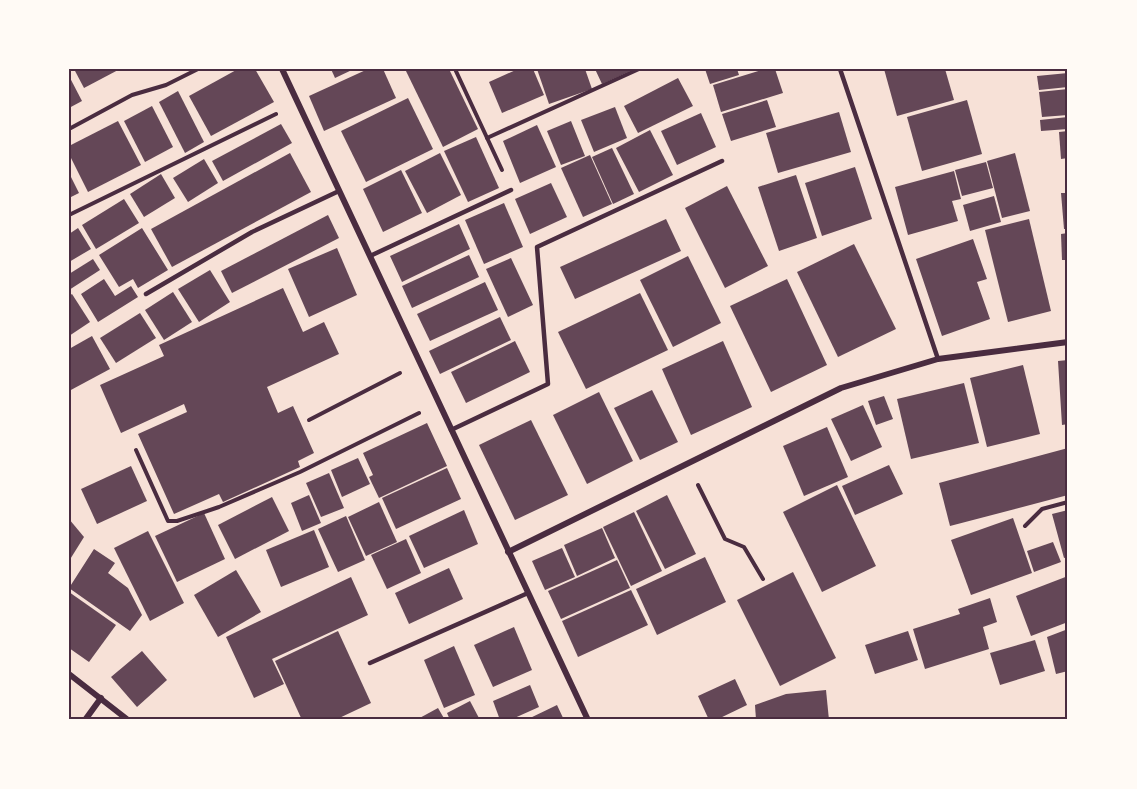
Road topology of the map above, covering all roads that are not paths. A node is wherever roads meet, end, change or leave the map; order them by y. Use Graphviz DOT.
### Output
graph roads {
  1 [pos="282,69"];
  2 [pos="840,69"];
  3 [pos="722,161"];
  4 [pos="511,190"];
  5 [pos="339,191"];
  6 [pos="370,256"];
  7 [pos="146,294"];
  8 [pos="1068,342"];
  9 [pos="938,359"];
  10 [pos="451,430"];
  11 [pos="508,552"];
  12 [pos="528,593"];
  13 [pos="370,663"];
  14 [pos="69,674"];
  15 [pos="101,698"];
  16 [pos="85,720"];
  17 [pos="128,720"];
  18 [pos="588,720"];
  1 -- 5 [label="street"];
  2 -- 9 [label="lane"];
  3 -- 10 [label="lane"];
  4 -- 6 [label="lane"];
  5 -- 6 [label="street"];
  5 -- 7 [label="lane"];
  6 -- 10 [label="street"];
  8 -- 9 [label="street"];
  9 -- 11 [label="street"];
  10 -- 11 [label="street"];
  11 -- 12 [label="street"];
  12 -- 13 [label="lane"];
  12 -- 18 [label="street"];
  14 -- 15 [label="street"];
  15 -- 16 [label="street"];
  15 -- 17 [label="street"];
}
